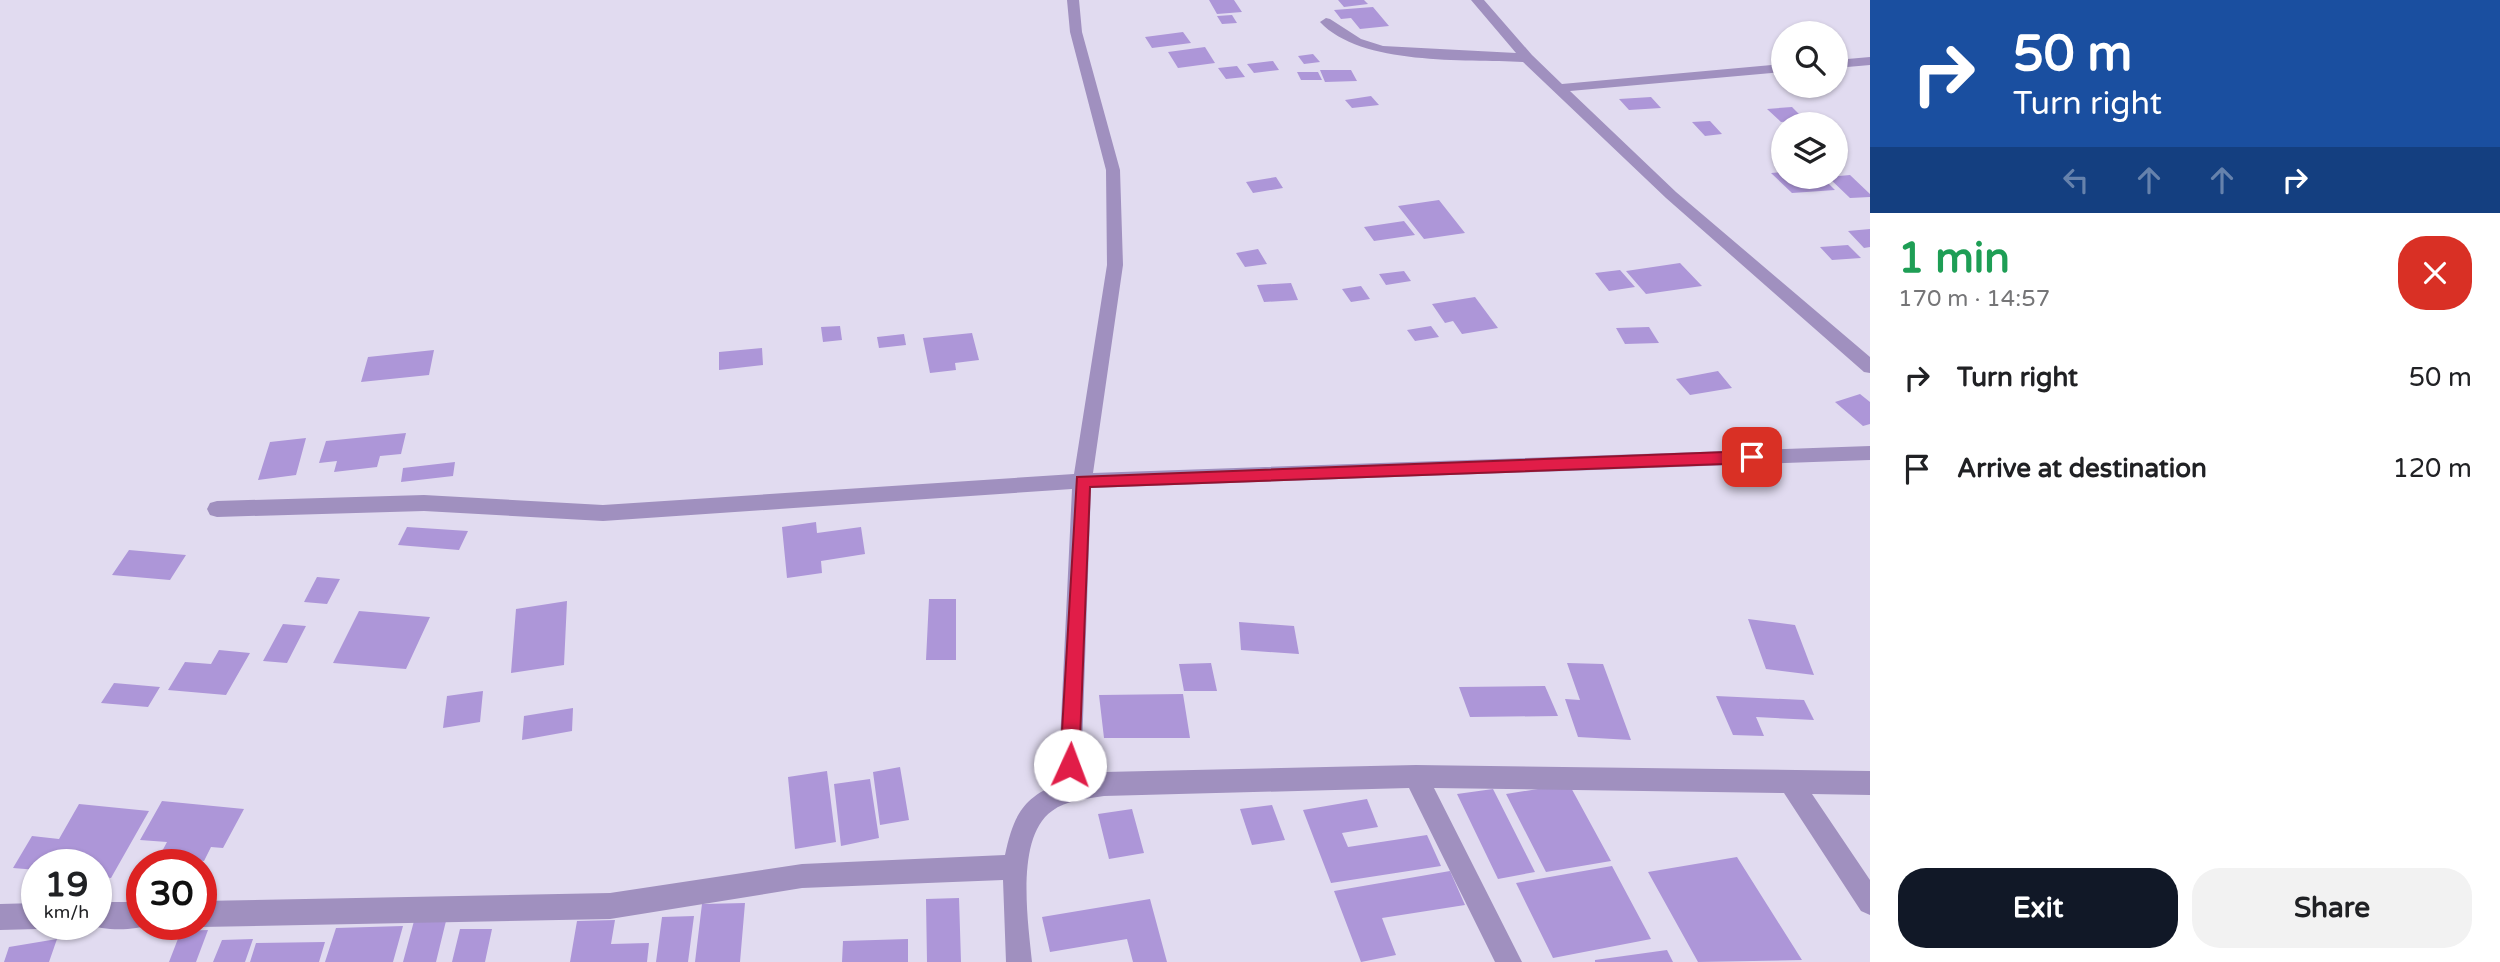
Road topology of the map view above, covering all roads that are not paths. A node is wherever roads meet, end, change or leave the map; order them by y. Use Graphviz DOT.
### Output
graph roads {
  1 [pos="1073,0"];
  2 [pos="1478,0"];
  3 [pos="1326,22"];
  4 [pos="1527,58"];
  5 [pos="1870,61"];
  6 [pos="1848,63"];
  7 [pos="1771,69"];
  8 [pos="1558,88"];
  9 [pos="1870,367"];
  10 [pos="1870,453"];
  11 [pos="1083,481"];
  12 [pos="217,509"];
  13 [pos="1416,776"];
  14 [pos="1790,782"];
  15 [pos="1870,783"];
  16 [pos="1069,791"];
  17 [pos="1016,867"];
  18 [pos="1870,902"];
  19 [pos="217,914"];
  20 [pos="21,916"];
  21 [pos="0,917"];
  22 [pos="1019,962"];
  23 [pos="1509,962"];
  1 -- 11 [label="street"];
  2 -- 4 [label="street"];
  3 -- 4 [label="street"];
  4 -- 8 [label="street"];
  5 -- 6 [label="street"];
  7 -- 8 [label="street"];
  8 -- 9 [label="street"];
  10 -- 11 [label="street"];
  11 -- 12 [label="street"];
  11 -- 16 [label="street"];
  13 -- 14 [label="street"];
  13 -- 16 [label="street"];
  13 -- 23 [label="street"];
  14 -- 15 [label="street"];
  14 -- 18 [label="street"];
  16 -- 17 [label="street"];
  17 -- 19 [label="street"];
  17 -- 22 [label="street"];
  20 -- 21 [label="street"];
}
